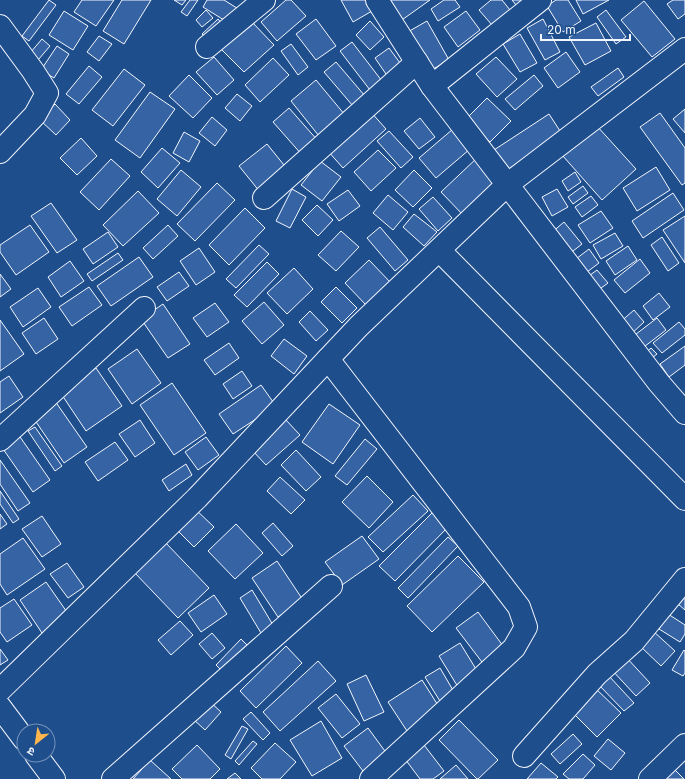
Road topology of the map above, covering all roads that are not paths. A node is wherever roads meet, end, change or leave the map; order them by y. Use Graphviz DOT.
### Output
graph roads {
  1 [pos="264,0"];
  2 [pos="377,0"];
  3 [pos="540,0"];
  4 [pos="0,26"];
  5 [pos="206,47"];
  6 [pos="685,49"];
  7 [pos="417,62"];
  8 [pos="432,86"];
  9 [pos="0,152"];
  10 [pos="508,184"];
  11 [pos="264,198"];
  12 [pos="439,250"];
  13 [pos="144,308"];
  14 [pos="328,359"];
  15 [pos="685,413"];
  16 [pos="0,440"];
  17 [pos="685,499"];
  18 [pos="685,578"];
  19 [pos="331,586"];
  20 [pos="0,690"];
  21 [pos="0,707"];
  22 [pos="16,728"];
  23 [pos="685,745"];
  24 [pos="524,756"];
  25 [pos="42,763"];
  26 [pos="54,779"];
  27 [pos="113,779"];
  28 [pos="371,779"];
  29 [pos="650,779"];
  1 -- 5 [label="street"];
  2 -- 7 [label="street"];
  3 -- 8 [label="street"];
  4 -- 9 [label="street"];
  6 -- 10 [label="street"];
  7 -- 8 [label="street"];
  7 -- 11 [label="street"];
  8 -- 10 [label="street"];
  10 -- 12 [label="street"];
  10 -- 15 [label="street"];
  12 -- 14 [label="street"];
  12 -- 17 [label="street"];
  13 -- 16 [label="street"];
  14 -- 20 [label="street"];
  14 -- 28 [label="street"];
  18 -- 24 [label="street"];
  19 -- 27 [label="street"];
  21 -- 22 [label="street"];
  23 -- 29 [label="street"];
  25 -- 26 [label="street"];
}
